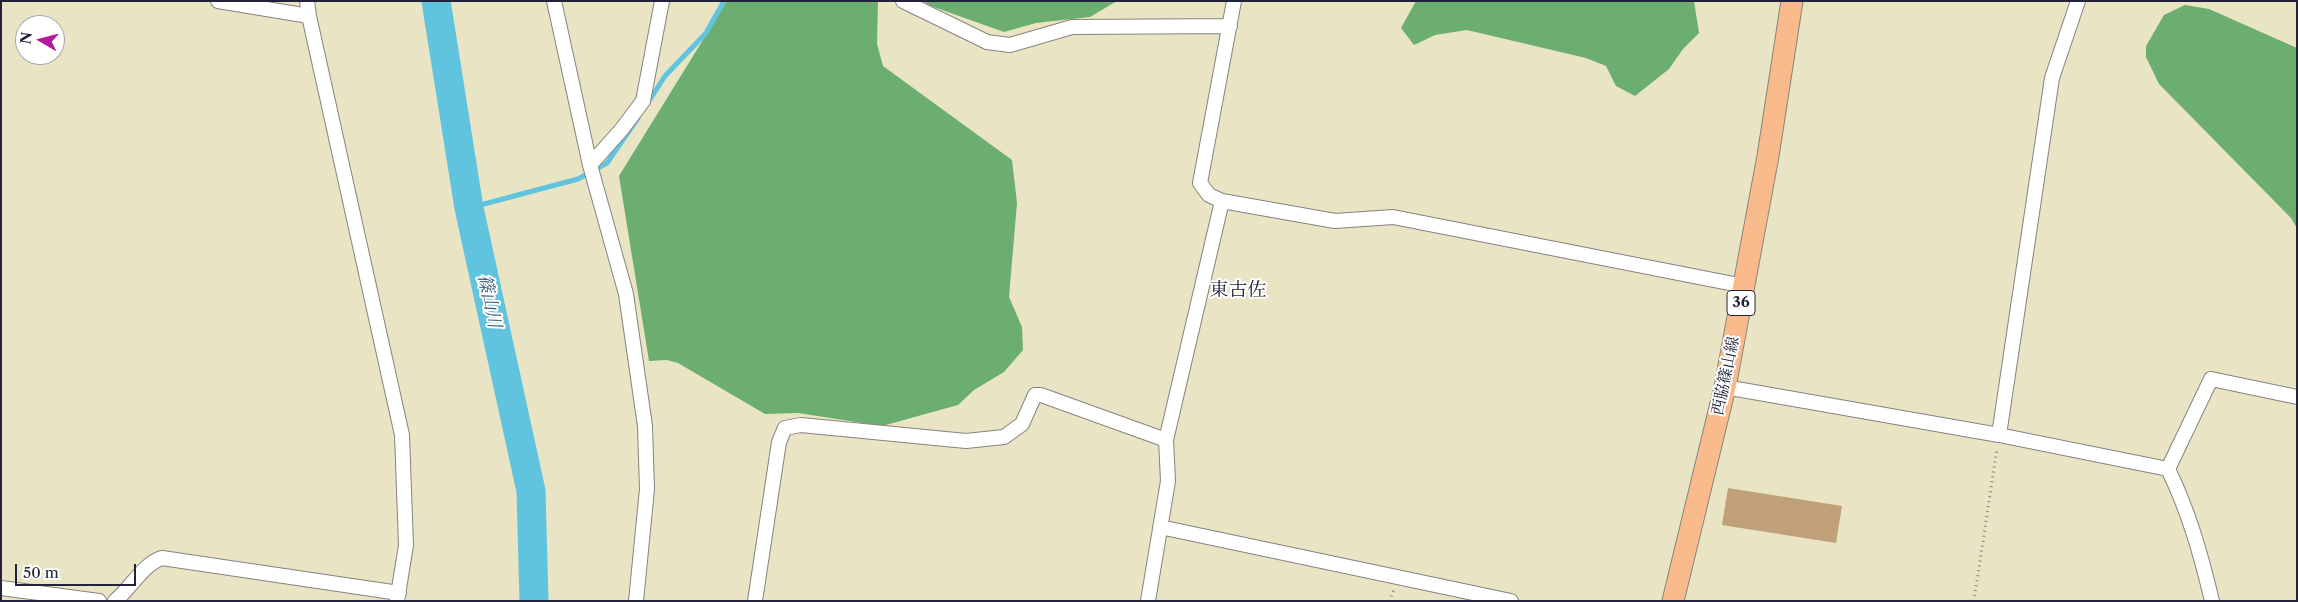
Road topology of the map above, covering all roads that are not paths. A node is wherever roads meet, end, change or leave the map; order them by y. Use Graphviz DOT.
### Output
graph roads {
  1 [pos="218,1"];
  2 [pos="307,1"];
  3 [pos="554,1"];
  4 [pos="662,1"];
  5 [pos="903,1"];
  6 [pos="1234,1"];
  7 [pos="1792,1"];
  8 [pos="2078,1"];
  9 [pos="308,16"];
  10 [pos="1230,26"];
  11 [pos="590,165"];
  12 [pos="1222,201"];
  13 [pos="1744,286"];
  14 [pos="1724,387"];
  15 [pos="2297,397"];
  16 [pos="1999,434"];
  17 [pos="1166,440"];
  18 [pos="2168,470"];
  19 [pos="1160,527"];
  20 [pos="1,588"];
  21 [pos="398,597"];
  22 [pos="99,601"];
  23 [pos="115,601"];
  24 [pos="636,601"];
  25 [pos="755,601"];
  26 [pos="1148,601"];
  27 [pos="1511,601"];
  28 [pos="1673,601"];
  29 [pos="2212,601"];
  1 -- 9 [label="street"];
  2 -- 9 [label="street"];
  3 -- 11 [label="street"];
  4 -- 11 [label="street"];
  5 -- 10 [label="street"];
  6 -- 10 [label="street"];
  7 -- 13 [label="main road, 西脇篠山線 / 36"];
  8 -- 16 [label="street"];
  9 -- 21 [label="street"];
  10 -- 12 [label="street"];
  11 -- 24 [label="street"];
  12 -- 13 [label="street"];
  12 -- 17 [label="street"];
  13 -- 14 [label="main road, 西脇篠山線 / 36"];
  14 -- 16 [label="street"];
  14 -- 28 [label="main road, 西脇篠山線 / 36"];
  15 -- 18 [label="street"];
  16 -- 18 [label="street"];
  17 -- 19 [label="street"];
  17 -- 25 [label="street"];
  18 -- 29 [label="street"];
  19 -- 26 [label="street"];
  19 -- 27 [label="street"];
  20 -- 22 [label="street"];
  21 -- 23 [label="street"];
}
